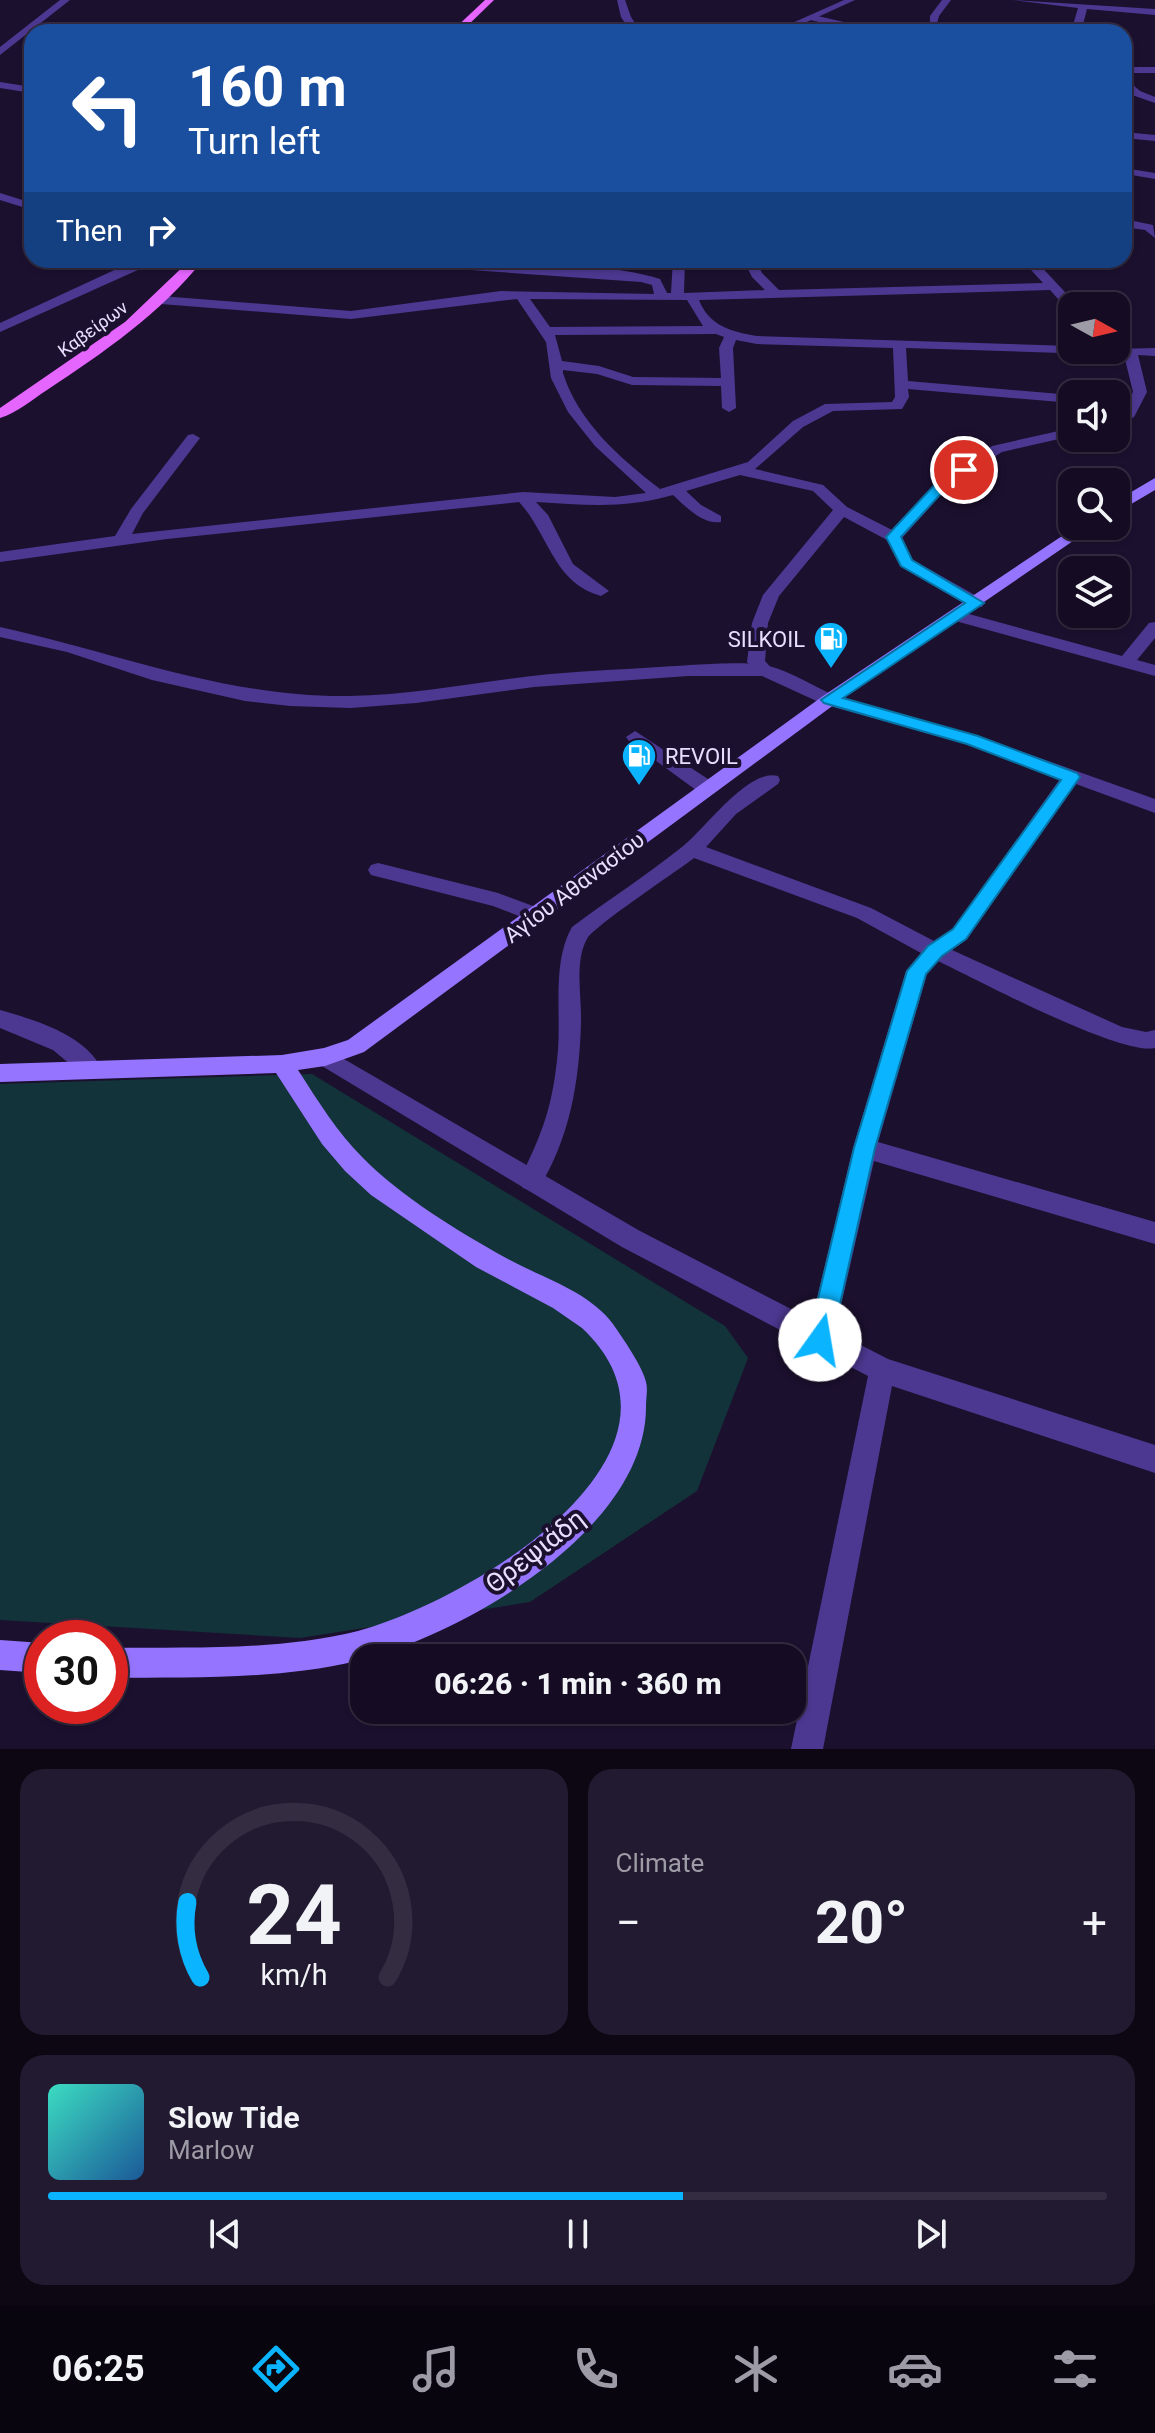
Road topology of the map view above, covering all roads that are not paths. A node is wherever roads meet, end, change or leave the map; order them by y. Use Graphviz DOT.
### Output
graph roads {
  1 [pos="66,0"];
  2 [pos="490,0"];
  3 [pos="621,0"];
  4 [pos="851,0"];
  5 [pos="947,0"];
  6 [pos="1016,0"];
  7 [pos="1083,7"];
  8 [pos="1155,12"];
  9 [pos="813,18"];
  10 [pos="36,24"];
  11 [pos="464,24"];
  12 [pos="631,24"];
  13 [pos="798,24"];
  14 [pos="843,24"];
  15 [pos="933,24"];
  16 [pos="1078,24"];
  17 [pos="24,33"];
  18 [pos="0,52"];
  19 [pos="1132,70"];
  20 [pos="1155,70"];
  21 [pos="0,85"];
  22 [pos="24,89"];
  23 [pos="1132,89"];
  24 [pos="1155,100"];
  25 [pos="1132,136"];
  26 [pos="1155,138"];
  27 [pos="1132,172"];
  28 [pos="1155,176"];
  29 [pos="0,196"];
  30 [pos="24,204"];
  31 [pos="1132,224"];
  32 [pos="1155,234"];
  33 [pos="129,268"];
  34 [pos="190,268"];
  35 [pos="480,268"];
  36 [pos="549,268"];
  37 [pos="679,268"];
  38 [pos="754,268"];
  39 [pos="1036,268"];
  40 [pos="448,272"];
  41 [pos="179,281"];
  42 [pos="1053,286"];
  43 [pos="1059,292"];
  44 [pos="776,294"];
  45 [pos="522,296"];
  46 [pos="677,297"];
  47 [pos="692,297"];
  48 [pos="660,298"];
  49 [pos="161,300"];
  50 [pos="460,300"];
  51 [pos="222,303"];
  52 [pos="0,328"];
  53 [pos="715,330"];
  54 [pos="546,331"];
  55 [pos="731,336"];
  56 [pos="899,345"];
  57 [pos="1058,350"];
  58 [pos="1130,352"];
  59 [pos="1155,352"];
  60 [pos="558,365"];
  61 [pos="729,382"];
  62 [pos="900,384"];
  63 [pos="1058,398"];
  64 [pos="1130,403"];
  65 [pos="1135,403"];
  66 [pos="729,408"];
  67 [pos="1130,412"];
  68 [pos="0,414"];
  69 [pos="1058,435"];
  70 [pos="193,438"];
  71 [pos="739,470"];
  72 [pos="1153,487"];
  73 [pos="676,490"];
  74 [pos="658,495"];
  75 [pos="523,497"];
  76 [pos="1130,500"];
  77 [pos="842,510"];
  78 [pos="716,519"];
  79 [pos="894,537"];
  80 [pos="1067,540"];
  81 [pos="120,541"];
  82 [pos="0,557"];
  83 [pos="601,591"];
  84 [pos="976,603"];
  85 [pos="958,616"];
  86 [pos="1155,627"];
  87 [pos="0,632"];
  88 [pos="1126,663"];
  89 [pos="765,671"];
  90 [pos="1155,671"];
  91 [pos="829,700"];
  92 [pos="635,737"];
  93 [pos="1071,777"];
  94 [pos="771,780"];
  95 [pos="707,788"];
  96 [pos="1155,806"];
  97 [pos="692,850"];
  98 [pos="378,870"];
  99 [pos="537,915"];
  100 [pos="935,951"];
  101 [pos="0,1019"];
  102 [pos="1155,1039"];
  103 [pos="325,1057"];
  104 [pos="282,1064"];
  105 [pos="91,1069"];
  106 [pos="0,1073"];
  107 [pos="865,1148"];
  108 [pos="531,1181"];
  109 [pos="1155,1233"];
  110 [pos="820,1340"];
  111 [pos="882,1370"];
  112 [pos="1155,1459"];
  113 [pos="0,1655"];
  114 [pos="24,1657"];
  115 [pos="128,1663"];
  116 [pos="807,1749"];
  1 -- 10 [label="street"];
  2 -- 11 [label="main road"];
  3 -- 12 [label="street"];
  4 -- 9 [label="street"];
  5 -- 15 [label="street"];
  6 -- 7 [label="street"];
  7 -- 8 [label="street"];
  7 -- 16 [label="street"];
  9 -- 13 [label="street"];
  9 -- 14 [label="street"];
  17 -- 18 [label="street"];
  19 -- 20 [label="street"];
  21 -- 22 [label="street"];
  23 -- 24 [label="street"];
  25 -- 26 [label="street"];
  27 -- 28 [label="street"];
  29 -- 30 [label="street"];
  31 -- 32 [label="street"];
  33 -- 52 [label="street"];
  34 -- 41 [label="main road, Καβείρων"];
  35 -- 40 [label="street"];
  36 -- 48 [label="street"];
  37 -- 46 [label="street"];
  38 -- 44 [label="street"];
  39 -- 42 [label="street"];
  40 -- 50 [label="street"];
  41 -- 49 [label="main road, Καβείρων"];
  41 -- 51 [label="street"];
  42 -- 43 [label="street"];
  42 -- 44 [label="street"];
  44 -- 47 [label="street"];
  45 -- 48 [label="street"];
  45 -- 50 [label="street"];
  45 -- 54 [label="street"];
  46 -- 47 [label="street"];
  46 -- 48 [label="street"];
  47 -- 53 [label="street"];
  49 -- 51 [label="street"];
  49 -- 68 [label="main road, Καβείρων"];
  50 -- 51 [label="street"];
  53 -- 54 [label="street"];
  53 -- 55 [label="street"];
  54 -- 60 [label="street"];
  55 -- 56 [label="street"];
  55 -- 61 [label="street"];
  56 -- 57 [label="street"];
  56 -- 62 [label="street"];
  58 -- 59 [label="street"];
  58 -- 65 [label="street"];
  60 -- 61 [label="street"];
  60 -- 74 [label="street"];
  61 -- 66 [label="street"];
  62 -- 63 [label="street"];
  62 -- 71 [label="street"];
  64 -- 65 [label="street"];
  65 -- 67 [label="street"];
  69 -- 79 [label="street"];
  70 -- 81 [label="street"];
  71 -- 73 [label="street"];
  71 -- 77 [label="street"];
  72 -- 76 [label="main road"];
  73 -- 74 [label="street"];
  73 -- 78 [label="street"];
  74 -- 75 [label="street"];
  75 -- 81 [label="street"];
  75 -- 83 [label="street"];
  77 -- 79 [label="street"];
  77 -- 89 [label="street"];
  79 -- 84 [label="street"];
  80 -- 84 [label="main road, Αγίου Αθανασίου"];
  81 -- 82 [label="street"];
  84 -- 85 [label="main road, Αγίου Αθανασίου"];
  85 -- 88 [label="street"];
  85 -- 91 [label="main road, Αγίου Αθανασίου"];
  86 -- 88 [label="street"];
  87 -- 89 [label="street"];
  88 -- 90 [label="street"];
  89 -- 91 [label="street"];
  91 -- 93 [label="street"];
  91 -- 95 [label="main road, Αγίου Αθανασίου"];
  92 -- 95 [label="street"];
  93 -- 96 [label="street"];
  93 -- 100 [label="street"];
  94 -- 97 [label="street"];
  95 -- 99 [label="main road, Αγίου Αθανασίου"];
  97 -- 100 [label="street"];
  97 -- 108 [label="street"];
  98 -- 99 [label="street"];
  99 -- 103 [label="main road, Αγίου Αθανασίου"];
  100 -- 102 [label="street"];
  100 -- 107 [label="street"];
  101 -- 105 [label="street"];
  103 -- 104 [label="main road, Αγίου Αθανασίου"];
  103 -- 108 [label="street"];
  104 -- 105 [label="main road, Αγίου Αθανασίου"];
  104 -- 115 [label="main road, Θρεψιάδη"];
  105 -- 106 [label="main road, Αγίου Αθανασίου"];
  107 -- 109 [label="street"];
  107 -- 110 [label="street"];
  108 -- 110 [label="street"];
  110 -- 111 [label="street"];
  111 -- 112 [label="street"];
  111 -- 116 [label="street"];
  113 -- 114 [label="main road"];
}
